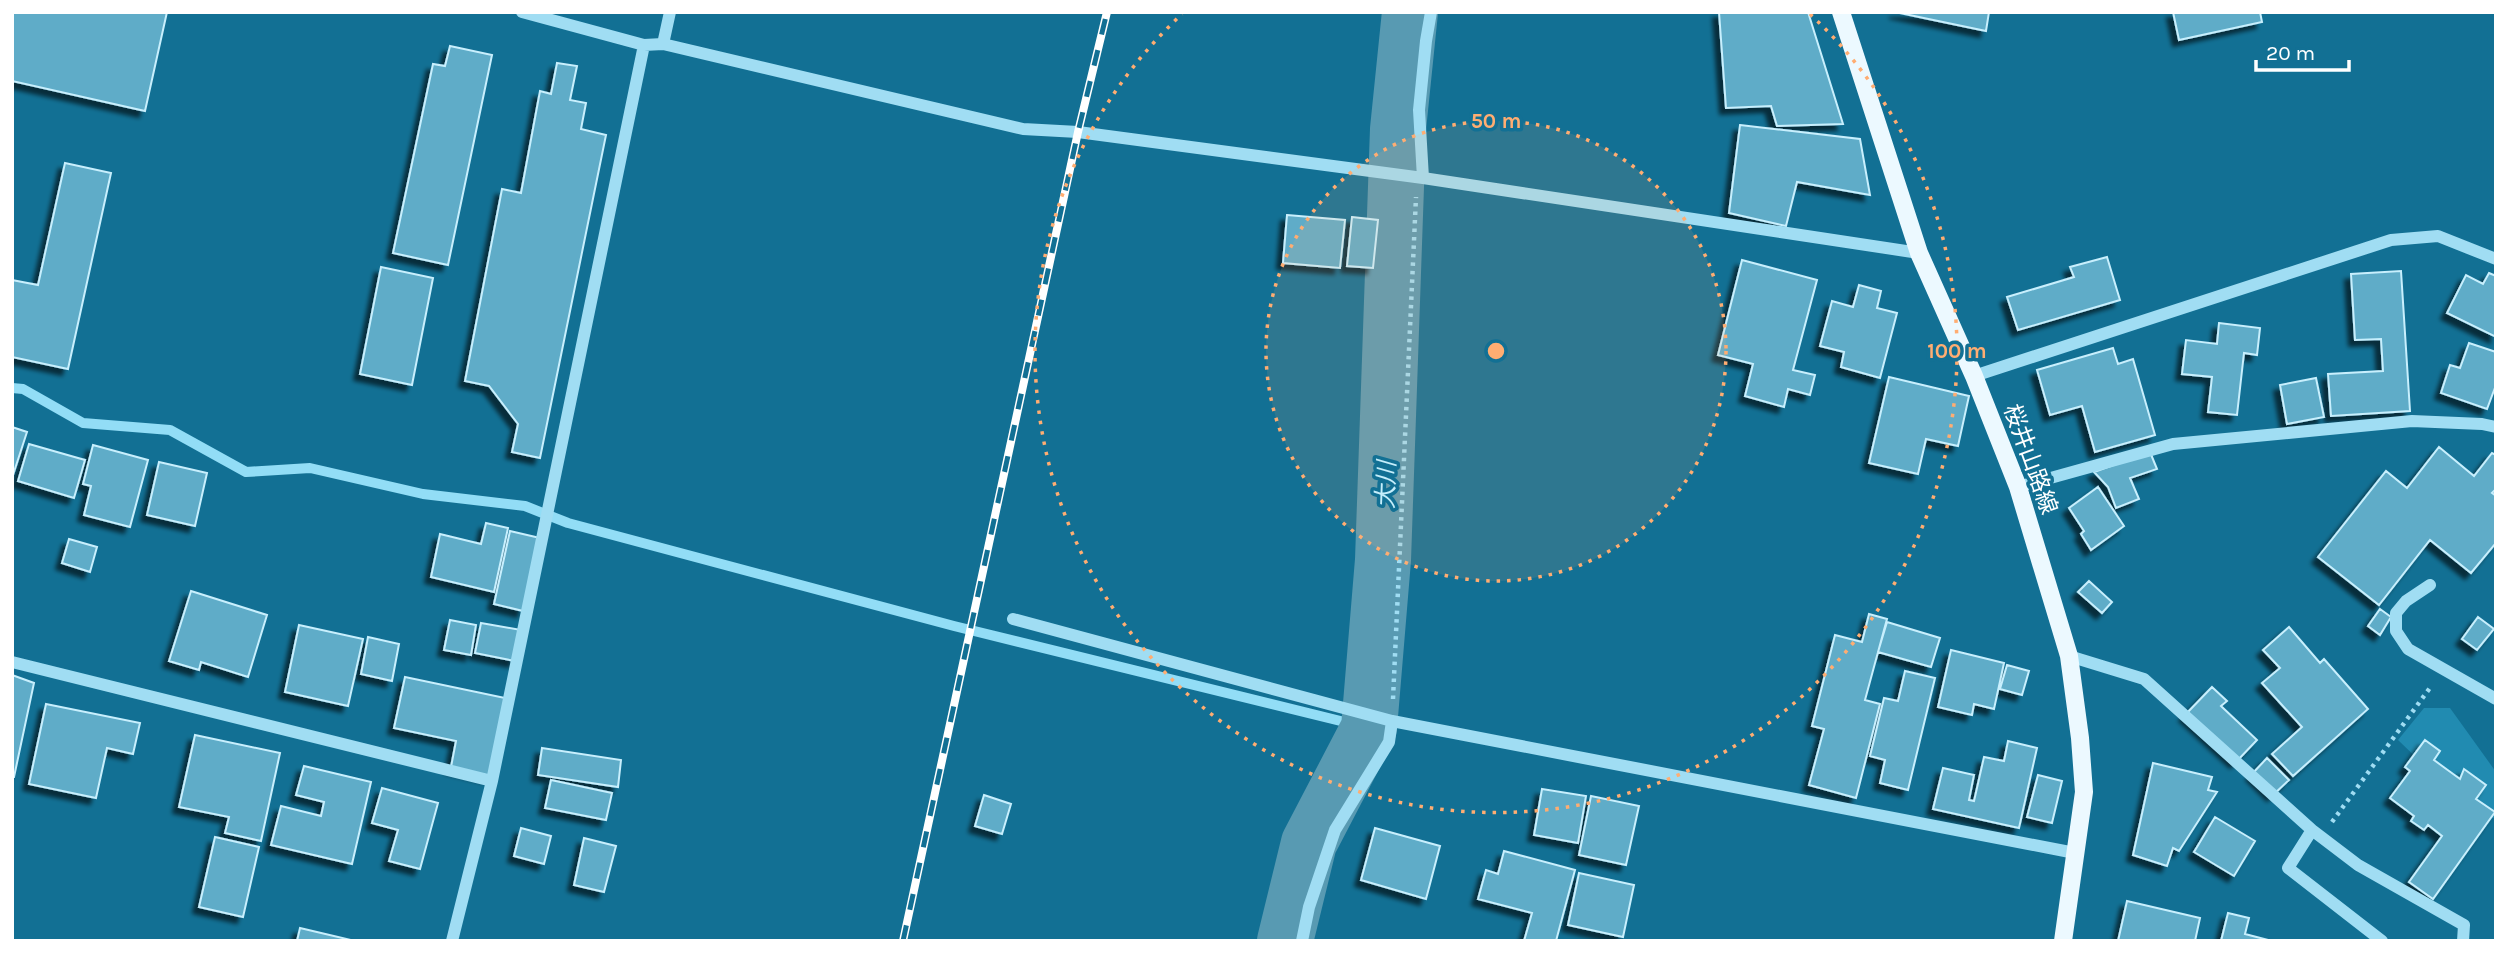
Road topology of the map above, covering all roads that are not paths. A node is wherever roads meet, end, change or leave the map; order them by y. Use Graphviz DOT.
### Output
graph roads {
  1 [pos="522,12"];
  2 [pos="670,12"];
  3 [pos="1431,12"];
  4 [pos="1841,12"];
  5 [pos="663,44"];
  6 [pos="643,46"];
  7 [pos="1423,178"];
  8 [pos="1919,253"];
  9 [pos="2496,260"];
  10 [pos="1974,376"];
  11 [pos="2496,427"];
  12 [pos="2018,487"];
  13 [pos="2430,586"];
  14 [pos="1013,619"];
  15 [pos="2069,656"];
  16 [pos="12,662"];
  17 [pos="2496,699"];
  18 [pos="1392,721"];
  19 [pos="492,781"];
  20 [pos="2317,833"];
  21 [pos="2076,853"];
  22 [pos="452,941"];
  23 [pos="1302,941"];
  24 [pos="2063,941"];
  25 [pos="2382,941"];
  26 [pos="2463,941"];
  1 -- 6 [label="street"];
  2 -- 5 [label="street"];
  3 -- 7 [label="street"];
  4 -- 8 [label="main road, 桜井山路線"];
  5 -- 6 [label="street"];
  5 -- 7 [label="street"];
  6 -- 19 [label="street"];
  7 -- 8 [label="street"];
  8 -- 10 [label="main road, 桜井山路線"];
  9 -- 10 [label="street"];
  10 -- 12 [label="main road, 桜井山路線"];
  11 -- 12 [label="street"];
  12 -- 15 [label="main road, 桜井山路線"];
  13 -- 17 [label="street"];
  14 -- 18 [label="street"];
  15 -- 20 [label="street"];
  15 -- 21 [label="main road, 桜井山路線"];
  16 -- 19 [label="street"];
  18 -- 21 [label="street"];
  18 -- 23 [label="street"];
  19 -- 22 [label="street"];
  20 -- 25 [label="street"];
  20 -- 26 [label="street"];
  21 -- 24 [label="main road, 桜井山路線"];
}
